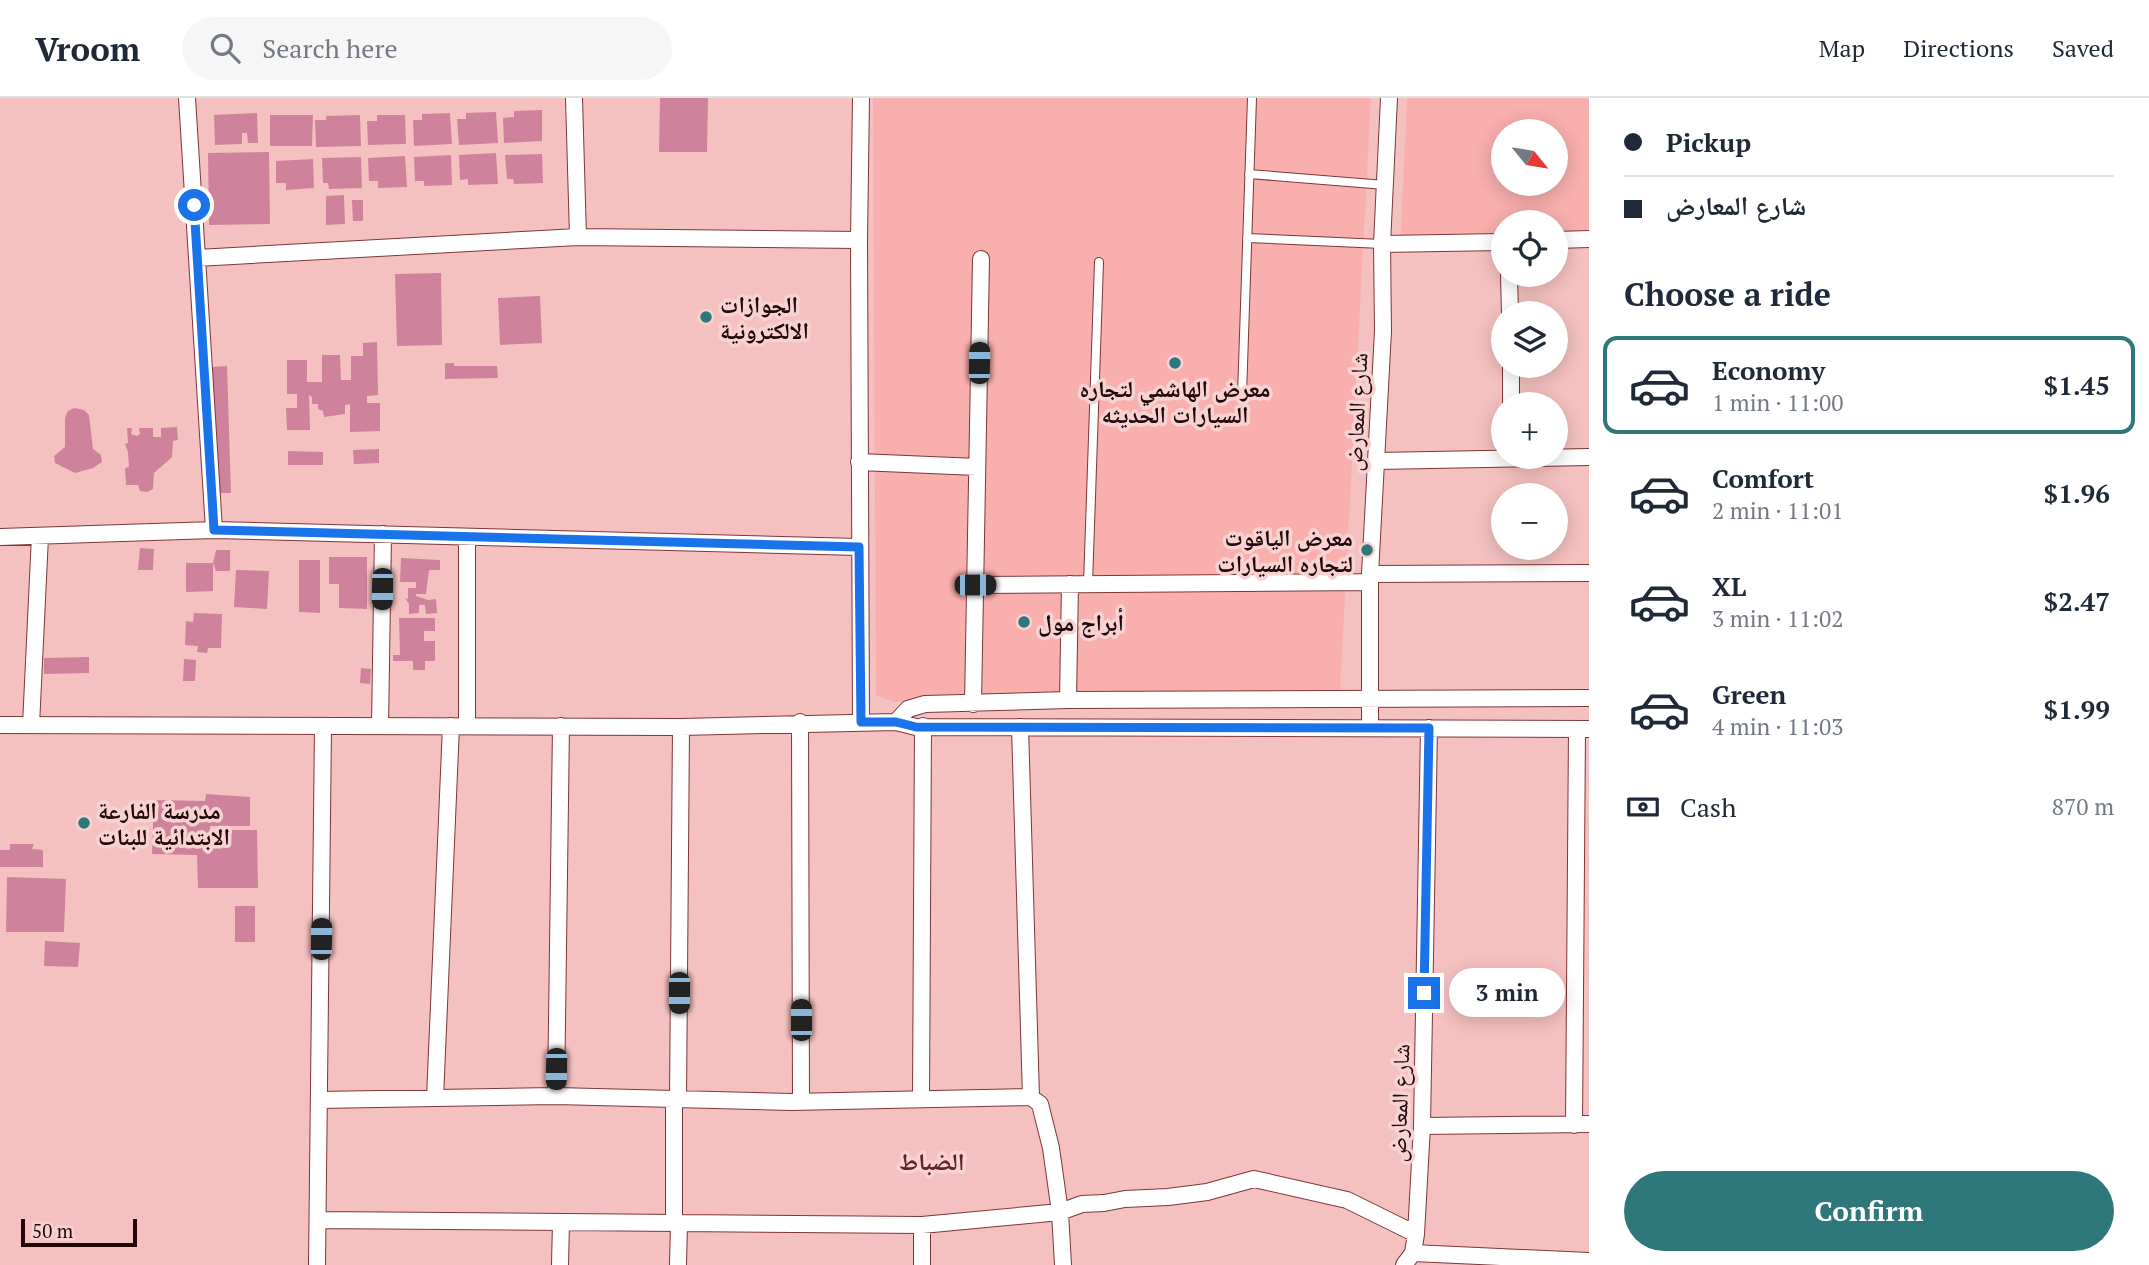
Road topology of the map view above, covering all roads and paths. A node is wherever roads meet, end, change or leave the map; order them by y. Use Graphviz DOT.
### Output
graph roads {
  1 [pos="187,98"];
  2 [pos="574,98"];
  3 [pos="861,98"];
  4 [pos="1252,98"];
  5 [pos="1389,98"];
  6 [pos="1249,174"];
  7 [pos="1385,185"];
  8 [pos="578,237"];
  9 [pos="1247,238"];
  10 [pos="1589,239"];
  11 [pos="859,240"];
  12 [pos="1568,240"];
  13 [pos="1491,242"];
  14 [pos="1382,244"];
  15 [pos="197,258"];
  16 [pos="981,258"];
  17 [pos="1100,262"];
  18 [pos="1241,395"];
  19 [pos="1568,457"];
  20 [pos="1589,457"];
  21 [pos="1491,458"];
  22 [pos="1376,461"];
  23 [pos="859,462"];
  24 [pos="977,467"];
  25 [pos="214,530"];
  26 [pos="383,534"];
  27 [pos="40,536"];
  28 [pos="0,537"];
  29 [pos="467,537"];
  30 [pos="859,547"];
  31 [pos="1589,573"];
  32 [pos="1370,578"];
  33 [pos="1070,584"];
  34 [pos="1088,584"];
  35 [pos="975,585"];
  36 [pos="1369,698"];
  37 [pos="1589,698"];
  38 [pos="1068,700"];
  39 [pos="974,704"];
  40 [pos="800,722"];
  41 [pos="861,722"];
  42 [pos="896,722"];
  43 [pos="0,725"];
  44 [pos="31,725"];
  45 [pos="323,726"];
  46 [pos="380,726"];
  47 [pos="459,726"];
  48 [pos="561,726"];
  49 [pos="923,726"];
  50 [pos="681,727"];
  51 [pos="1020,727"];
  52 [pos="1370,728"];
  53 [pos="1429,728"];
  54 [pos="1583,729"];
  55 [pos="556,1096"];
  56 [pos="1031,1097"];
  57 [pos="435,1098"];
  58 [pos="921,1099"];
  59 [pos="319,1100"];
  60 [pos="676,1100"];
  61 [pos="801,1101"];
  62 [pos="1581,1124"];
  63 [pos="1422,1126"];
  64 [pos="1060,1212"];
  65 [pos="318,1220"];
  66 [pos="561,1222"];
  67 [pos="677,1223"];
  68 [pos="922,1225"];
  69 [pos="1416,1234"];
  70 [pos="1409,1259"];
  71 [pos="1589,1261"];
  72 [pos="317,1265"];
  73 [pos="560,1265"];
  74 [pos="678,1265"];
  75 [pos="922,1265"];
  76 [pos="1063,1265"];
  1 -- 15 [label="street"];
  2 -- 8 [label="street"];
  3 -- 11 [label="street"];
  4 -- 6 [label="lane"];
  5 -- 7 [label="street, شارع المعارض"];
  6 -- 7 [label="lane"];
  6 -- 9 [label="lane"];
  7 -- 14 [label="street, شارع المعارض"];
  8 -- 11 [label="street"];
  8 -- 15 [label="street"];
  9 -- 14 [label="lane"];
  9 -- 18 [label="lane"];
  10 -- 12 [label="street"];
  11 -- 23 [label="street"];
  13 -- 14 [label="street"];
  14 -- 22 [label="street, شارع المعارض"];
  15 -- 25 [label="street"];
  16 -- 24 [label="street"];
  17 -- 34 [label="lane"];
  19 -- 20 [label="street"];
  21 -- 22 [label="street"];
  22 -- 32 [label="street, شارع المعارض"];
  23 -- 24 [label="street"];
  23 -- 30 [label="street"];
  24 -- 35 [label="street"];
  25 -- 26 [label="street"];
  25 -- 27 [label="street"];
  26 -- 29 [label="street"];
  26 -- 46 [label="street"];
  27 -- 28 [label="street"];
  27 -- 44 [label="street"];
  29 -- 30 [label="street"];
  29 -- 47 [label="street"];
  30 -- 41 [label="street"];
  31 -- 32 [label="street"];
  32 -- 34 [label="street"];
  32 -- 36 [label="street, شارع المعارض"];
  33 -- 34 [label="street"];
  33 -- 35 [label="street"];
  33 -- 38 [label="street"];
  35 -- 39 [label="street"];
  36 -- 37 [label="street"];
  36 -- 38 [label="street"];
  36 -- 52 [label="street, شارع المعارض"];
  38 -- 39 [label="street"];
  39 -- 42 [label="street"];
  40 -- 41 [label="street"];
  40 -- 50 [label="street"];
  40 -- 61 [label="street"];
  41 -- 42 [label="street"];
  42 -- 49 [label="street"];
  43 -- 44 [label="street"];
  44 -- 45 [label="street"];
  45 -- 46 [label="street"];
  45 -- 59 [label="street"];
  46 -- 47 [label="street"];
  47 -- 48 [label="street"];
  47 -- 57 [label="street"];
  48 -- 50 [label="street"];
  48 -- 55 [label="street"];
  49 -- 51 [label="street"];
  49 -- 58 [label="street"];
  50 -- 60 [label="street"];
  51 -- 52 [label="street"];
  51 -- 56 [label="street"];
  52 -- 53 [label="street"];
  53 -- 54 [label="street"];
  53 -- 63 [label="street, شارع المعارض"];
  54 -- 62 [label="street"];
  55 -- 57 [label="street"];
  55 -- 60 [label="street"];
  56 -- 58 [label="street"];
  56 -- 64 [label="street"];
  57 -- 59 [label="street"];
  58 -- 61 [label="street"];
  59 -- 65 [label="street"];
  60 -- 61 [label="street"];
  60 -- 67 [label="street"];
  62 -- 63 [label="street"];
  63 -- 69 [label="street, شارع المعارض"];
  64 -- 68 [label="street"];
  64 -- 69 [label="street"];
  64 -- 76 [label="street"];
  65 -- 66 [label="street"];
  65 -- 72 [label="street"];
  66 -- 67 [label="street"];
  66 -- 73 [label="street"];
  67 -- 68 [label="street"];
  67 -- 74 [label="street"];
  68 -- 75 [label="street"];
  69 -- 70 [label="street, شارع المعارض"];
  70 -- 71 [label="street"];
}
